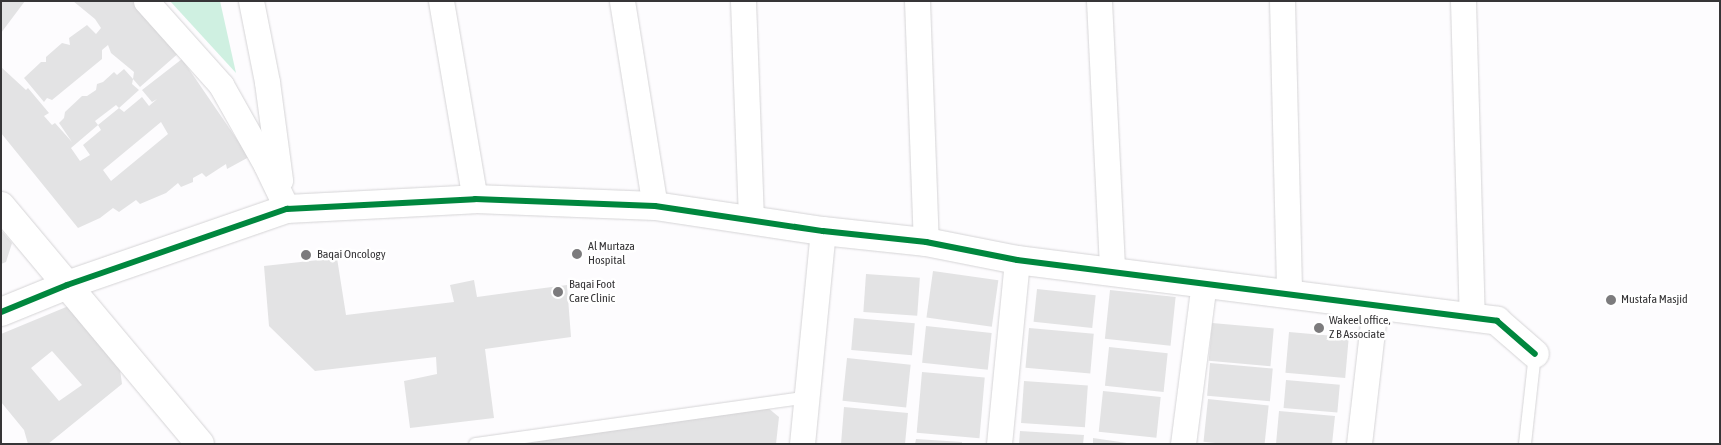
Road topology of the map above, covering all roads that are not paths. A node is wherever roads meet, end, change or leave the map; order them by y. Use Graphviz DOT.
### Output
graph roads {
  1 [pos="146,1"];
  2 [pos="251,1"];
  3 [pos="441,1"];
  4 [pos="622,1"];
  5 [pos="742,1"];
  6 [pos="917,1"];
  7 [pos="1099,1"];
  8 [pos="1282,1"];
  9 [pos="1463,1"];
  10 [pos="474,199"];
  11 [pos="1,206"];
  12 [pos="654,206"];
  13 [pos="287,209"];
  14 [pos="750,220"];
  15 [pos="824,231"];
  16 [pos="926,242"];
  17 [pos="1017,260"];
  18 [pos="1112,271"];
  19 [pos="1204,283"];
  20 [pos="67,284"];
  21 [pos="1289,294"];
  22 [pos="1375,306"];
  23 [pos="1,312"];
  24 [pos="1472,318"];
  25 [pos="1535,354"];
  26 [pos="808,397"];
  27 [pos="200,444"];
  28 [pos="475,444"];
  29 [pos="802,444"];
  30 [pos="999,444"];
  31 [pos="1183,444"];
  32 [pos="1359,444"];
  33 [pos="1525,444"];
  1 -- 13 [label="street"];
  2 -- 13 [label="street"];
  3 -- 10 [label="street"];
  4 -- 12 [label="street"];
  5 -- 14 [label="street"];
  6 -- 16 [label="street"];
  7 -- 18 [label="street"];
  8 -- 21 [label="street"];
  9 -- 24 [label="street"];
  10 -- 12 [label="street"];
  10 -- 13 [label="street"];
  11 -- 20 [label="street"];
  12 -- 14 [label="street"];
  13 -- 20 [label="street"];
  14 -- 15 [label="street"];
  15 -- 16 [label="street"];
  15 -- 26 [label="street"];
  16 -- 17 [label="street"];
  17 -- 18 [label="street"];
  17 -- 30 [label="street"];
  18 -- 19 [label="street"];
  19 -- 21 [label="street"];
  19 -- 31 [label="street"];
  20 -- 23 [label="street"];
  20 -- 27 [label="street"];
  21 -- 22 [label="street"];
  22 -- 24 [label="street"];
  22 -- 32 [label="street"];
  24 -- 25 [label="street"];
  25 -- 33 [label="lane"];
  26 -- 28 [label="lane"];
  26 -- 29 [label="street"];
}
